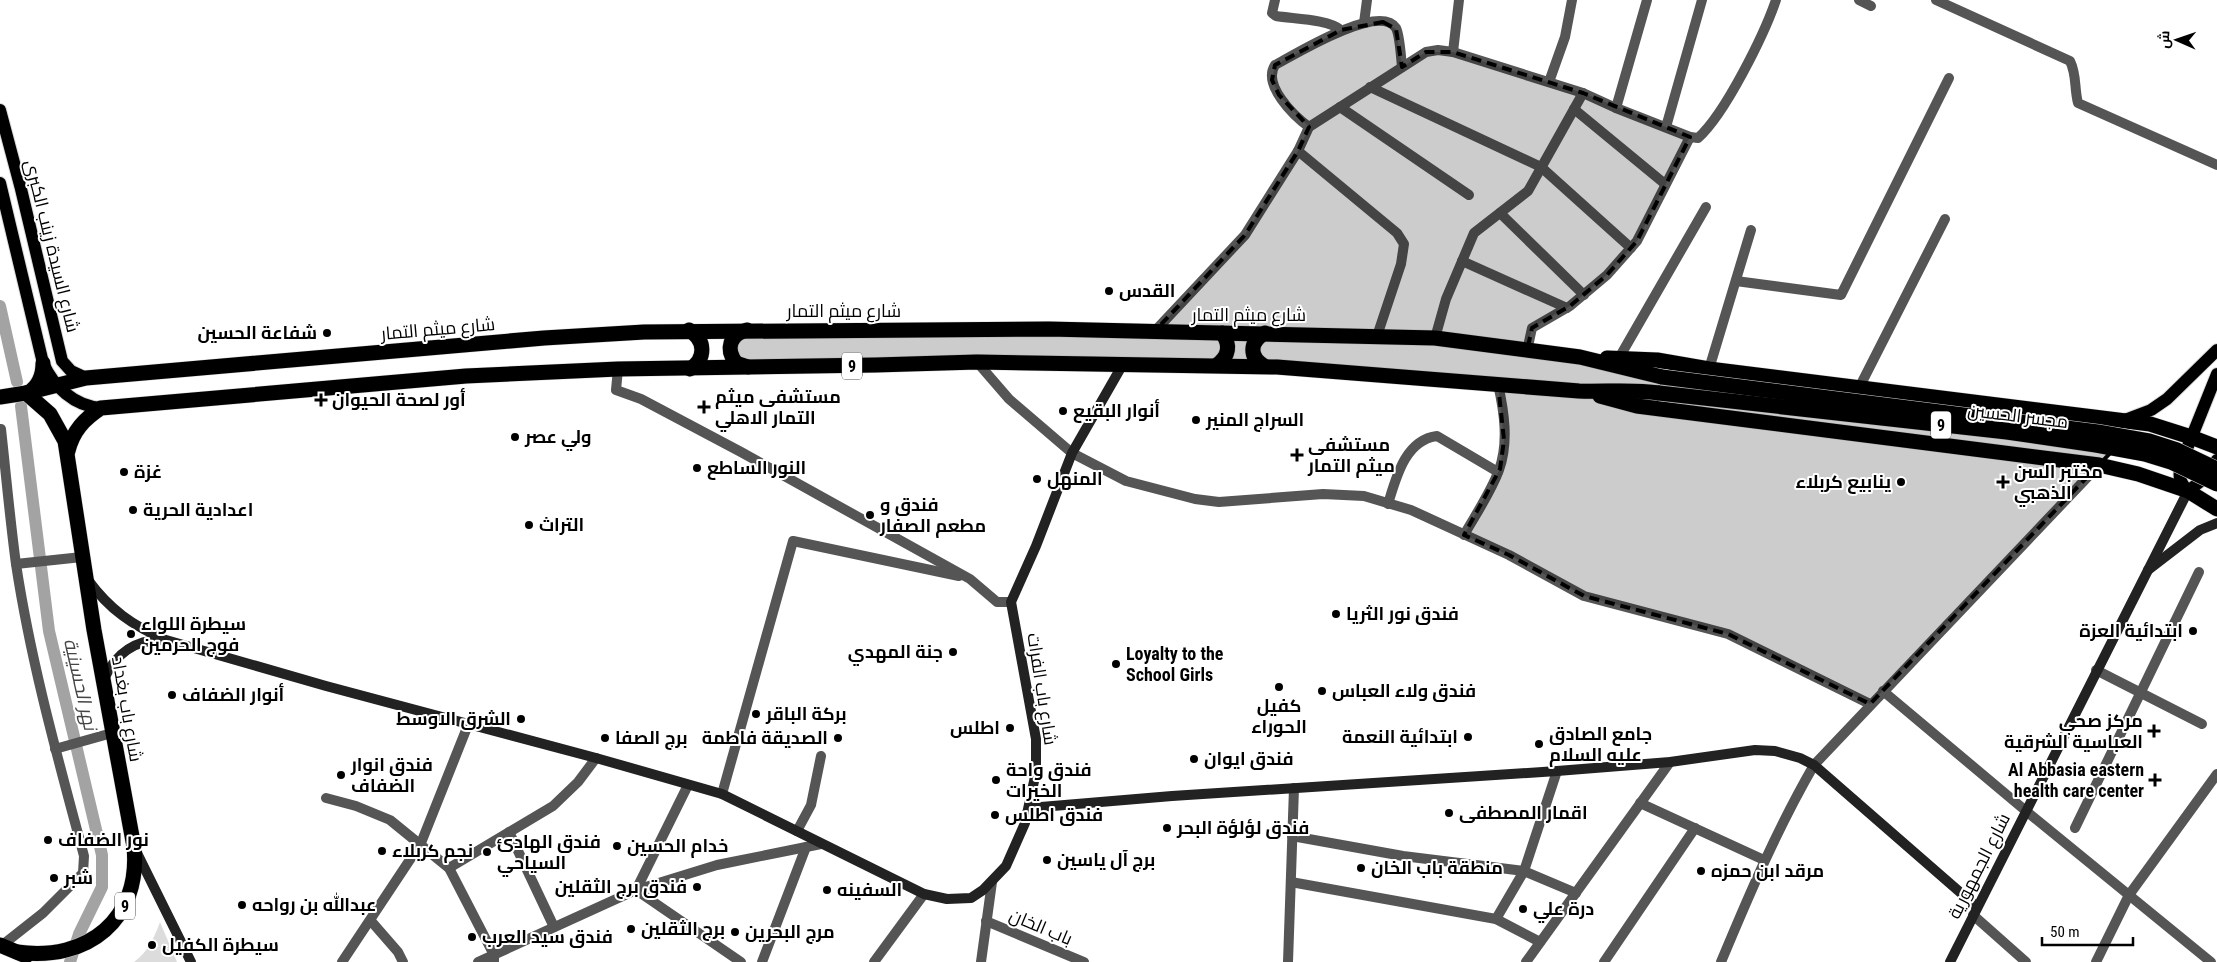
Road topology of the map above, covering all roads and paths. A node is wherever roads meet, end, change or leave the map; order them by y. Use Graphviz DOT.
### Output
graph roads {
  1 [pos="1275,0"];
  2 [pos="1367,0"];
  3 [pos="1458,0"];
  4 [pos="1572,0"];
  5 [pos="1647,0"];
  6 [pos="1702,0"];
  7 [pos="1776,0"];
  8 [pos="1859,0"];
  9 [pos="1936,0"];
  10 [pos="1871,6"];
  11 [pos="1364,23"];
  12 [pos="1341,30"];
  13 [pos="1453,52"];
  14 [pos="1402,67"];
  15 [pos="1950,78"];
  16 [pos="1549,82"];
  17 [pos="1370,87"];
  18 [pos="1583,93"];
  19 [pos="1340,107"];
  20 [pos="1616,108"];
  21 [pos="1574,109"];
  22 [pos="0,110"];
  23 [pos="1309,127"];
  24 [pos="1666,127"];
  25 [pos="1690,137"];
  26 [pos="1298,151"];
  27 [pos="2217,164"];
  28 [pos="1541,167"];
  29 [pos="0,183"];
  30 [pos="1665,184"];
  31 [pos="1469,195"];
  32 [pos="1706,207"];
  33 [pos="1500,213"];
  34 [pos="1945,219"];
  35 [pos="1751,230"];
  36 [pos="1631,248"];
  37 [pos="1462,261"];
  38 [pos="1736,281"];
  39 [pos="1584,295"];
  40 [pos="1567,308"];
  41 [pos="689,330"];
  42 [pos="747,330"];
  43 [pos="1154,332"];
  44 [pos="1222,333"];
  45 [pos="1265,333"];
  46 [pos="1377,336"];
  47 [pos="1435,338"];
  48 [pos="2217,350"];
  49 [pos="1526,351"];
  50 [pos="1580,357"];
  51 [pos="61,358"];
  52 [pos="1619,358"];
  53 [pos="977,362"];
  54 [pos="43,363"];
  55 [pos="1123,364"];
  56 [pos="1217,365"];
  57 [pos="1264,366"];
  58 [pos="750,368"];
  59 [pos="618,369"];
  60 [pos="690,369"];
  61 [pos="1709,369"];
  62 [pos="2217,374"];
  63 [pos="1662,377"];
  64 [pos="86,378"];
  65 [pos="1498,384"];
  66 [pos="56,385"];
  67 [pos="1859,388"];
  68 [pos="1579,391"];
  69 [pos="26,393"];
  70 [pos="0,397"];
  71 [pos="101,408"];
  72 [pos="2122,421"];
  73 [pos="1,429"];
  74 [pos="2191,437"];
  75 [pos="2217,447"];
  76 [pos="68,451"];
  77 [pos="1072,453"];
  78 [pos="2217,460"];
  79 [pos="2099,465"];
  80 [pos="2217,469"];
  81 [pos="1498,472"];
  82 [pos="2217,484"];
  83 [pos="2188,491"];
  84 [pos="1388,504"];
  85 [pos="2217,509"];
  86 [pos="0,516"];
  87 [pos="11,517"];
  88 [pos="2217,523"];
  89 [pos="1464,536"];
  90 [pos="82,557"];
  91 [pos="16,564"];
  92 [pos="2145,572"];
  93 [pos="2199,572"];
  94 [pos="86,578"];
  95 [pos="970,578"];
  96 [pos="1011,602"];
  97 [pos="166,640"];
  98 [pos="2096,670"];
  99 [pos="103,680"];
  100 [pos="1883,691"];
  101 [pos="2140,692"];
  102 [pos="1870,704"];
  103 [pos="2202,724"];
  104 [pos="468,725"];
  105 [pos="112,733"];
  106 [pos="55,749"];
  107 [pos="821,756"];
  108 [pos="596,758"];
  109 [pos="1670,762"];
  110 [pos="1814,765"];
  111 [pos="1557,771"];
  112 [pos="2217,774"];
  113 [pos="688,785"];
  114 [pos="1294,788"];
  115 [pos="722,794"];
  116 [pos="326,798"];
  117 [pos="1640,803"];
  118 [pos="1029,808"];
  119 [pos="2026,811"];
  120 [pos="1695,828"];
  121 [pos="2074,828"];
  122 [pos="797,831"];
  123 [pos="509,832"];
  124 [pos="1292,836"];
  125 [pos="421,843"];
  126 [pos="821,844"];
  127 [pos="134,847"];
  128 [pos="806,847"];
  129 [pos="1764,860"];
  130 [pos="449,868"];
  131 [pos="1524,871"];
  132 [pos="992,882"];
  133 [pos="1291,882"];
  134 [pos="636,890"];
  135 [pos="1576,893"];
  136 [pos="924,894"];
  137 [pos="2129,895"];
  138 [pos="1975,911"];
  139 [pos="1496,919"];
  140 [pos="371,921"];
  141 [pos="986,922"];
  142 [pos="554,927"];
  143 [pos="1540,942"];
  144 [pos="1,946"];
  145 [pos="185,950"];
  146 [pos="35,959"];
  147 [pos="494,959"];
  148 [pos="191,962"];
  149 [pos="196,962"];
  150 [pos="342,962"];
  151 [pos="403,962"];
  152 [pos="478,962"];
  153 [pos="742,962"];
  154 [pos="762,962"];
  155 [pos="874,962"];
  156 [pos="980,962"];
  157 [pos="1084,962"];
  158 [pos="1288,962"];
  159 [pos="1526,962"];
  160 [pos="1604,962"];
  161 [pos="1721,962"];
  162 [pos="1950,962"];
  163 [pos="2026,962"];
  164 [pos="2096,962"];
  165 [pos="2211,962"];
  1 -- 12 [label="street"];
  2 -- 11 [label="street"];
  3 -- 13 [label="street"];
  4 -- 16 [label="street"];
  5 -- 20 [label="street"];
  6 -- 24 [label="street"];
  7 -- 25 [label="street"];
  8 -- 10 [label="street"];
  9 -- 27 [label="street"];
  11 -- 12 [label="street"];
  11 -- 14 [label="street"];
  12 -- 23 [label="street"];
  13 -- 14 [label="street"];
  13 -- 16 [label="street"];
  14 -- 17 [label="street"];
  15 -- 38 [label="street"];
  16 -- 18 [label="street"];
  17 -- 19 [label="street"];
  17 -- 28 [label="street"];
  18 -- 20 [label="street"];
  18 -- 21 [label="street"];
  19 -- 23 [label="street"];
  19 -- 31 [label="street"];
  20 -- 24 [label="street"];
  21 -- 28 [label="street"];
  21 -- 30 [label="street"];
  22 -- 51 [label="main road, شارع السيدة زينب الكبرى"];
  23 -- 26 [label="street"];
  24 -- 25 [label="street"];
  25 -- 30 [label="street"];
  26 -- 43 [label="street"];
  26 -- 46 [label="street"];
  28 -- 33 [label="street"];
  28 -- 36 [label="street"];
  29 -- 54 [label="main road, شارع السيدة زينب الكبرى"];
  30 -- 36 [label="street"];
  32 -- 52 [label="street"];
  33 -- 37 [label="street"];
  33 -- 39 [label="street"];
  34 -- 67 [label="street"];
  35 -- 38 [label="street"];
  36 -- 39 [label="street"];
  37 -- 40 [label="street"];
  37 -- 47 [label="street"];
  38 -- 61 [label="street"];
  39 -- 40 [label="street"];
  40 -- 49 [label="street"];
  41 -- 42 [label="highway, شارع ميثم التمار / 9"];
  41 -- 60 [label="highway"];
  41 -- 64 [label="highway, شارع ميثم التمار / 9"];
  42 -- 43 [label="highway, شارع ميثم التمار / 9"];
  42 -- 58 [label="highway"];
  43 -- 44 [label="highway, شارع ميثم التمار / 9"];
  44 -- 45 [label="highway, شارع ميثم التمار / 9"];
  44 -- 56 [label="highway"];
  45 -- 46 [label="highway, شارع ميثم التمار / 9"];
  45 -- 57 [label="highway"];
  46 -- 47 [label="highway, شارع ميثم التمار / 9"];
  47 -- 49 [label="highway, شارع ميثم التمار / 9"];
  48 -- 72 [label="main road"];
  49 -- 50 [label="highway, شارع ميثم التمار / 9"];
  50 -- 52 [label="highway"];
  50 -- 63 [label="highway, شارع ميثم التمار / 9"];
  51 -- 54 [label="main road"];
  51 -- 64 [label="main road, شارع السيدة زينب الكبرى"];
  52 -- 61 [label="highway"];
  53 -- 55 [label="highway, 9"];
  53 -- 58 [label="highway, 9"];
  53 -- 77 [label="street"];
  54 -- 66 [label="main road, شارع السيدة زينب الكبرى"];
  54 -- 69 [label="highway"];
  55 -- 56 [label="highway, 9"];
  55 -- 77 [label="street"];
  56 -- 57 [label="highway, 9"];
  57 -- 65 [label="highway, 9"];
  58 -- 60 [label="highway, 9"];
  59 -- 60 [label="highway, 9"];
  59 -- 71 [label="highway, 9"];
  59 -- 95 [label="street"];
  61 -- 67 [label="highway"];
  62 -- 74 [label="main road"];
  63 -- 80 [label="highway, مجسر الحسين / 9, bridge"];
  64 -- 66 [label="highway, شارع ميثم التمار / 9"];
  65 -- 68 [label="highway, 9"];
  65 -- 81 [label="street"];
  66 -- 69 [label="highway, شارع ميثم التمار / 9"];
  66 -- 71 [label="main road, شارع السيدة زينب الكبرى"];
  67 -- 72 [label="highway"];
  68 -- 79 [label="highway"];
  68 -- 82 [label="highway, مجسر الحسين / 9, bridge"];
  69 -- 70 [label="highway, 9"];
  69 -- 76 [label="highway, شارع باب بغداد"];
  71 -- 76 [label="highway"];
  72 -- 74 [label="highway"];
  73 -- 87 [label="street"];
  74 -- 75 [label="highway"];
  74 -- 83 [label="main road"];
  76 -- 90 [label="highway, شارع باب بغداد / 9"];
  77 -- 84 [label="street"];
  77 -- 96 [label="street"];
  78 -- 83 [label="main road"];
  79 -- 83 [label="highway"];
  79 -- 100 [label="street"];
  81 -- 84 [label="street"];
  81 -- 89 [label="street"];
  83 -- 85 [label="highway"];
  83 -- 92 [label="street, شارع الجمهورية"];
  84 -- 89 [label="street"];
  86 -- 87 [label="street"];
  87 -- 91 [label="street"];
  88 -- 92 [label="street"];
  89 -- 102 [label="street"];
  90 -- 91 [label="street"];
  90 -- 94 [label="highway, شارع باب بغداد / 9"];
  91 -- 106 [label="street"];
  92 -- 98 [label="street, شارع الجمهورية"];
  93 -- 101 [label="street"];
  94 -- 97 [label="street, شارع باب الفرات"];
  94 -- 99 [label="highway, شارع باب بغداد / 9"];
  95 -- 96 [label="street"];
  95 -- 115 [label="street"];
  96 -- 118 [label="street, شارع باب الفرات"];
  97 -- 99 [label="street"];
  97 -- 104 [label="street, شارع باب الفرات"];
  98 -- 101 [label="street"];
  98 -- 119 [label="street, شارع الجمهورية"];
  99 -- 105 [label="highway, شارع باب بغداد / 9"];
  100 -- 102 [label="street"];
  100 -- 119 [label="street"];
  101 -- 103 [label="street"];
  101 -- 121 [label="street"];
  102 -- 110 [label="street"];
  104 -- 108 [label="street, شارع باب الفرات"];
  104 -- 125 [label="street"];
  105 -- 106 [label="street"];
  105 -- 127 [label="highway, شارع باب بغداد / 9"];
  106 -- 144 [label="street"];
  107 -- 122 [label="street"];
  108 -- 113 [label="street, شارع باب الفرات"];
  108 -- 123 [label="street"];
  109 -- 110 [label="street"];
  109 -- 111 [label="street"];
  109 -- 117 [label="street"];
  110 -- 129 [label="street"];
  110 -- 138 [label="street"];
  111 -- 114 [label="street"];
  111 -- 131 [label="street"];
  112 -- 137 [label="street"];
  113 -- 115 [label="street, شارع باب الفرات"];
  113 -- 134 [label="street"];
  114 -- 118 [label="street"];
  114 -- 124 [label="street"];
  115 -- 122 [label="street, شارع باب الفرات"];
  116 -- 125 [label="street"];
  117 -- 120 [label="street"];
  117 -- 135 [label="street"];
  118 -- 132 [label="street, شارع باب الفرات"];
  119 -- 137 [label="street"];
  119 -- 138 [label="street, شارع الجمهورية"];
  120 -- 129 [label="street"];
  120 -- 160 [label="street"];
  122 -- 126 [label="street, شارع باب الفرات"];
  123 -- 130 [label="street"];
  123 -- 142 [label="street"];
  124 -- 131 [label="street"];
  124 -- 133 [label="street"];
  125 -- 130 [label="street"];
  125 -- 140 [label="street"];
  126 -- 128 [label="street"];
  126 -- 136 [label="street, شارع باب الفرات"];
  127 -- 145 [label="street, شارع باب بغداد"];
  127 -- 146 [label="highway, 9"];
  128 -- 134 [label="street"];
  128 -- 154 [label="street"];
  129 -- 161 [label="street"];
  130 -- 147 [label="street"];
  131 -- 135 [label="street"];
  131 -- 139 [label="street"];
  132 -- 136 [label="street, شارع باب الفرات"];
  132 -- 141 [label="street"];
  133 -- 139 [label="street"];
  133 -- 158 [label="street"];
  134 -- 142 [label="street"];
  134 -- 153 [label="street"];
  135 -- 143 [label="street"];
  136 -- 155 [label="street"];
  137 -- 164 [label="street"];
  137 -- 165 [label="street"];
  138 -- 162 [label="street, شارع الجمهورية"];
  138 -- 163 [label="street"];
  139 -- 143 [label="street"];
  140 -- 150 [label="street"];
  140 -- 151 [label="street"];
  141 -- 156 [label="street"];
  141 -- 157 [label="street, باب الخان"];
  142 -- 147 [label="street"];
  143 -- 159 [label="street"];
  144 -- 146 [label="highway"];
  145 -- 148 [label="street, شارع باب بغداد"];
  145 -- 149 [label="street"];
  147 -- 152 [label="street"];
}
